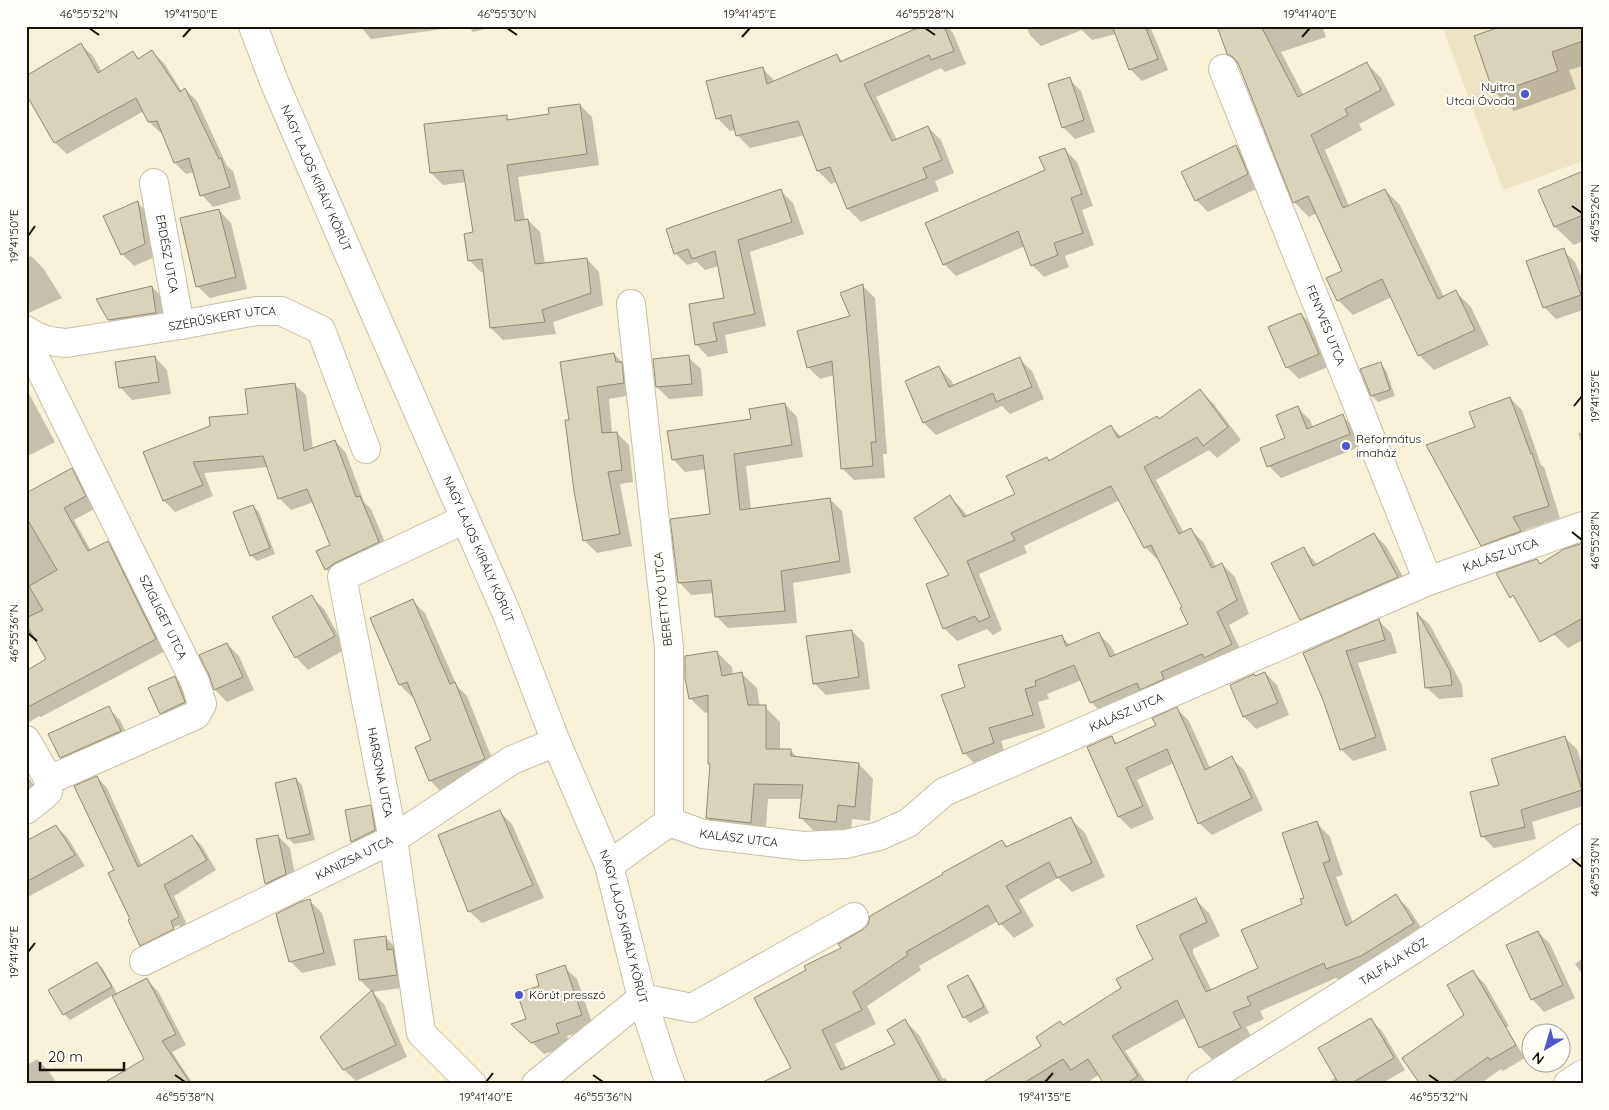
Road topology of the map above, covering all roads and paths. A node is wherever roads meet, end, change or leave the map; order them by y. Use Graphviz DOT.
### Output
graph roads {
  1 [pos="253,26"];
  2 [pos="1223,69"];
  3 [pos="154,183"];
  4 [pos="631,304"];
  5 [pos="180,326"];
  6 [pos="26,330"];
  7 [pos="26,340"];
  8 [pos="366,449"];
  9 [pos="465,519"];
  10 [pos="1583,526"];
  11 [pos="1428,581"];
  12 [pos="26,740"];
  13 [pos="556,742"];
  14 [pos="49,780"];
  15 [pos="26,810"];
  16 [pos="669,822"];
  17 [pos="1583,838"];
  18 [pos="393,839"];
  19 [pos="609,865"];
  20 [pos="854,917"];
  21 [pos="144,961"];
  22 [pos="642,998"];
  23 [pos="1583,1074"];
  24 [pos="472,1084"];
  25 [pos="536,1084"];
  26 [pos="671,1084"];
  27 [pos="1201,1084"];
  28 [pos="1568,1084"];
  1 -- 9 [label="street, NAGY LAJOS KIRÁLY KÖRÚT"];
  2 -- 11 [label="street, FENYVES UTCA"];
  3 -- 5 [label="street, ERDÉSZ UTCA"];
  4 -- 16 [label="street, BERETTYÓ UTCA"];
  5 -- 6 [label="street, SZÉRŰSKERT UTCA"];
  5 -- 8 [label="street, SZÉRŰSKERT UTCA"];
  7 -- 14 [label="street, SZIGLIGET UTCA"];
  9 -- 13 [label="street, NAGY LAJOS KIRÁLY KÖRÚT"];
  9 -- 18 [label="street, HARSONA UTCA"];
  10 -- 11 [label="street, KALÁSZ UTCA"];
  11 -- 16 [label="street, KALÁSZ UTCA"];
  12 -- 14 [label="street"];
  13 -- 18 [label="street, KANIZSA UTCA"];
  13 -- 19 [label="street, NAGY LAJOS KIRÁLY KÖRÚT"];
  14 -- 15 [label="street"];
  16 -- 19 [label="street"];
  17 -- 27 [label="street, TALFÁJA KÖZ"];
  18 -- 21 [label="street, KANIZSA UTCA"];
  18 -- 24 [label="street, HARSONA UTCA"];
  19 -- 22 [label="street, NAGY LAJOS KIRÁLY KÖRÚT"];
  20 -- 22 [label="street"];
  22 -- 25 [label="street"];
  22 -- 26 [label="street, NAGY LAJOS KIRÁLY KÖRÚT"];
  23 -- 28 [label="street"];
}
